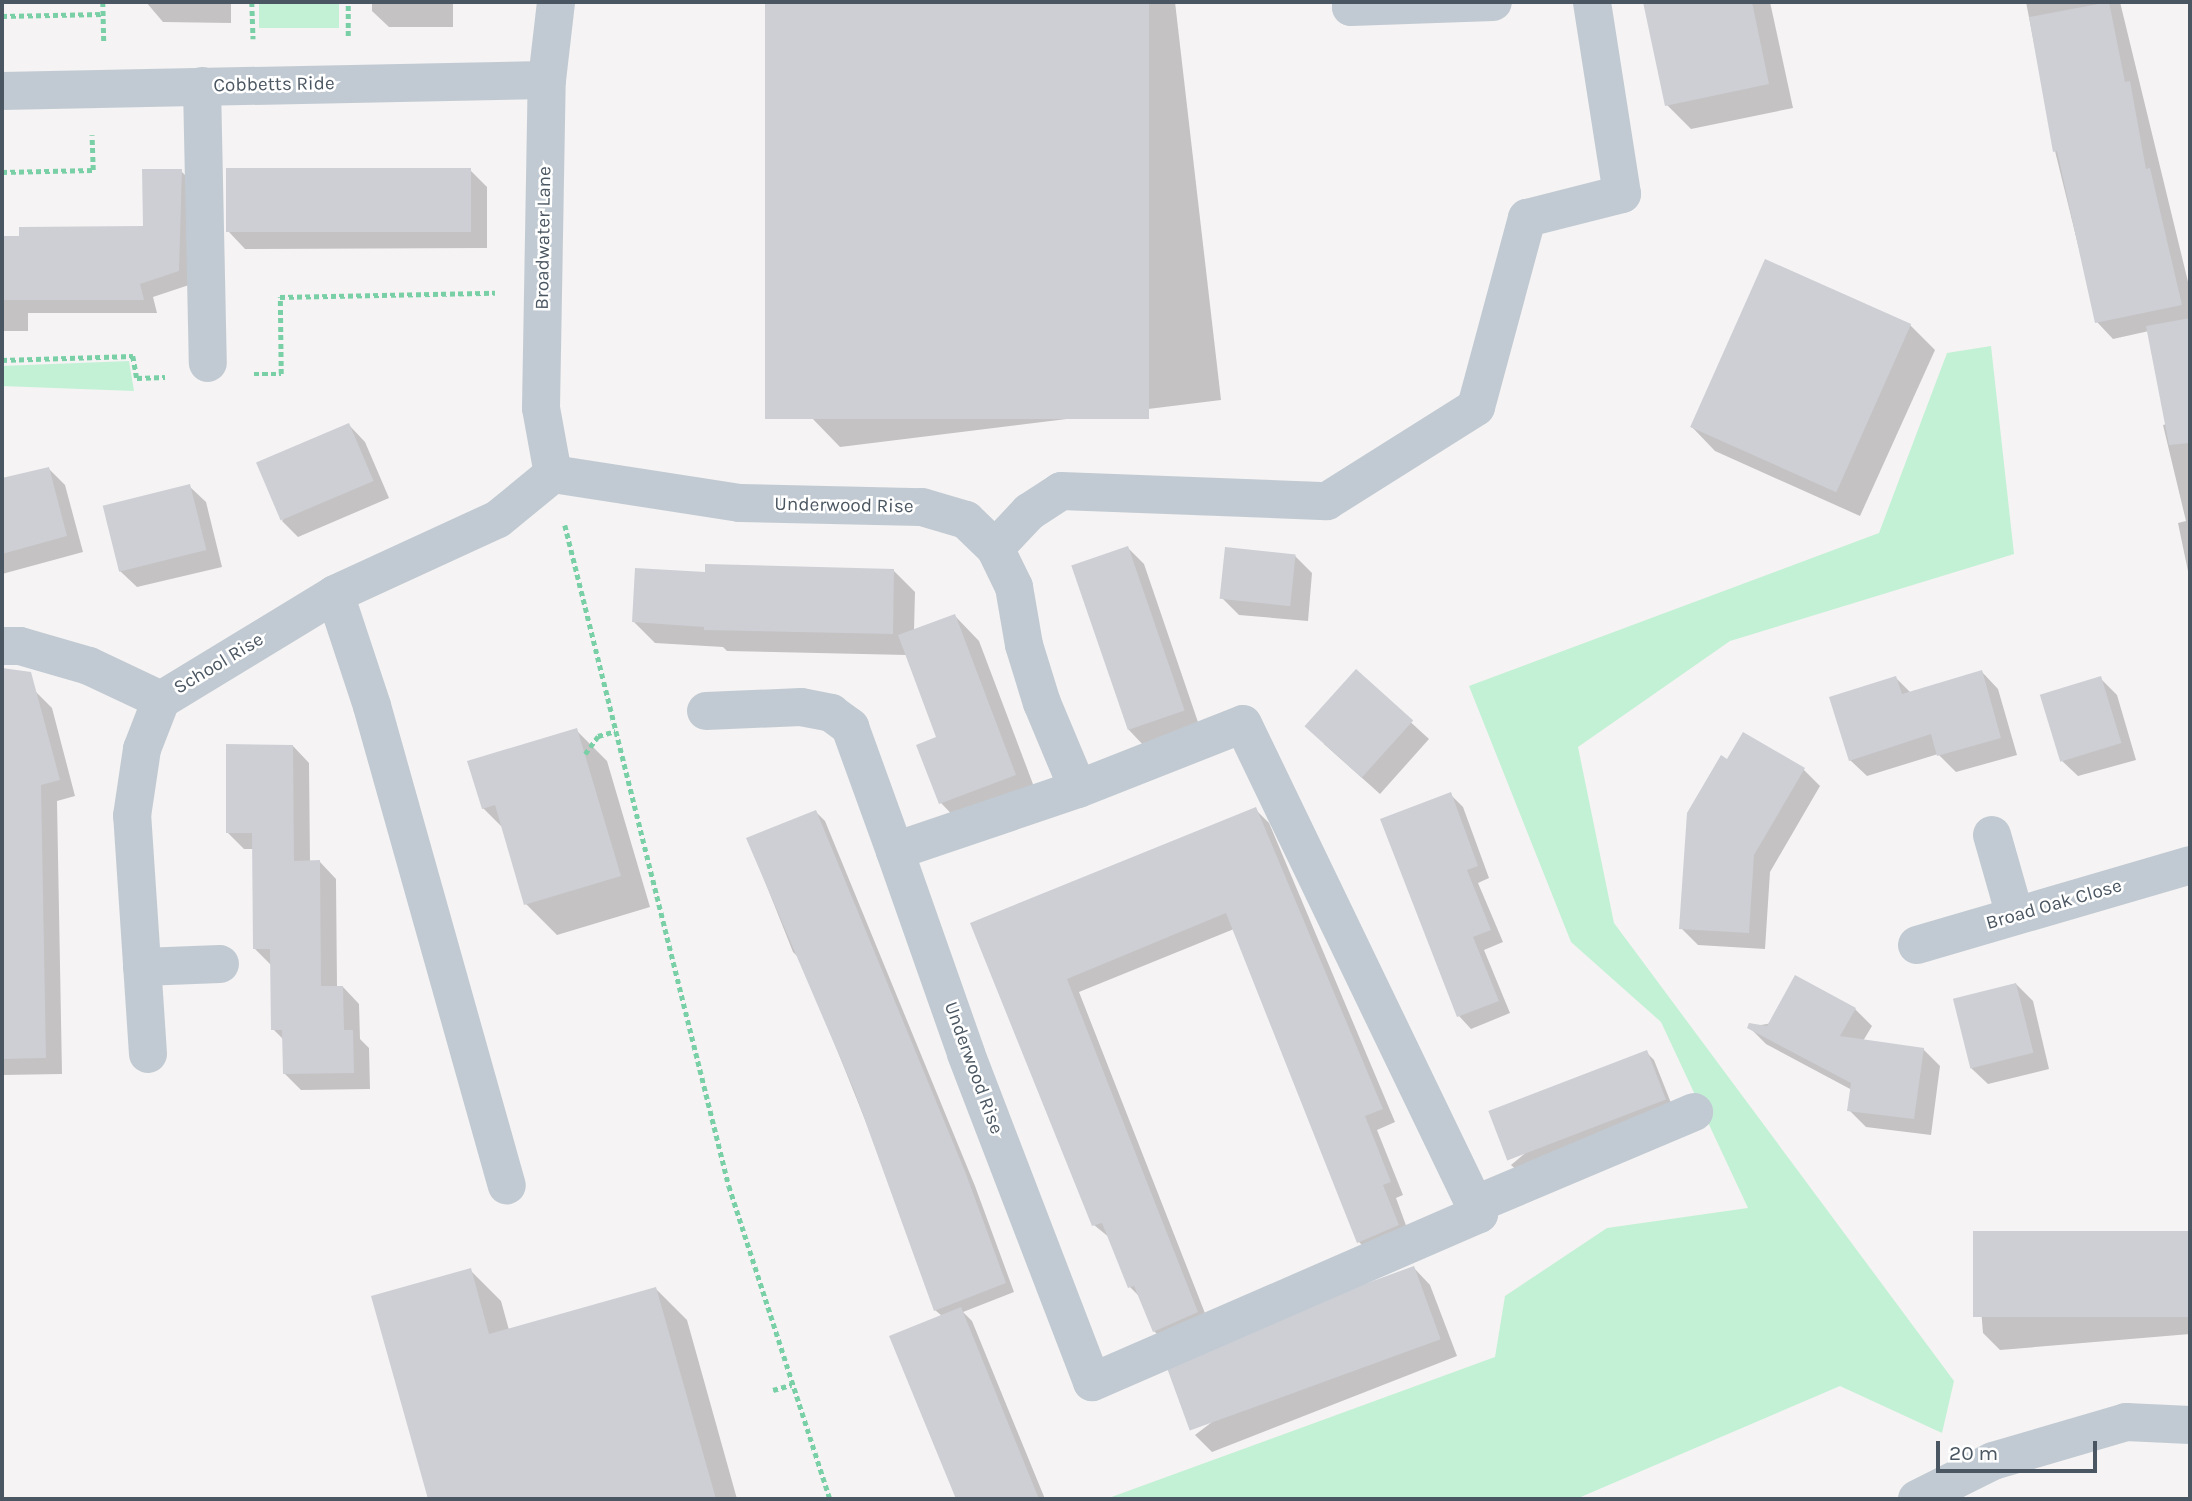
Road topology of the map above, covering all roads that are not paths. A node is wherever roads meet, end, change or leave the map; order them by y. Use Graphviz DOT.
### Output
graph roads {
  1 [pos="556,2"];
  2 [pos="1351,2"];
  3 [pos="1493,2"];
  4 [pos="1592,2"];
  5 [pos="547,80"];
  6 [pos="202,86"];
  7 [pos="2,91"];
  8 [pos="208,363"];
  9 [pos="553,474"];
  10 [pos="995,548"];
  11 [pos="335,594"];
  12 [pos="2,646"];
  13 [pos="161,699"];
  14 [pos="706,711"];
  15 [pos="1078,789"];
  16 [pos="1992,835"];
  17 [pos="895,850"];
  18 [pos="2190,864"];
  19 [pos="2015,916"];
  20 [pos="1917,945"];
  21 [pos="220,964"];
  22 [pos="142,968"];
  23 [pos="148,1054"];
  24 [pos="1694,1112"];
  25 [pos="507,1185"];
  26 [pos="1474,1205"];
  27 [pos="2190,1425"];
  28 [pos="1917,1499"];
  1 -- 5 [label="street, Broadwater Lane"];
  2 -- 3 [label="street"];
  4 -- 10 [label="street"];
  5 -- 6 [label="street, Cobbetts Ride"];
  5 -- 9 [label="street, Broadwater Lane"];
  6 -- 7 [label="street, Cobbetts Ride"];
  6 -- 8 [label="street"];
  9 -- 10 [label="street, Underwood Rise"];
  9 -- 11 [label="street, School Rise"];
  10 -- 15 [label="street, Underwood Rise"];
  11 -- 13 [label="street, School Rise"];
  11 -- 25 [label="street"];
  12 -- 13 [label="street"];
  13 -- 22 [label="street, School Rise"];
  14 -- 17 [label="street, Underwood Rise"];
  15 -- 17 [label="street"];
  15 -- 26 [label="street"];
  16 -- 19 [label="street"];
  17 -- 26 [label="street, Underwood Rise"];
  18 -- 19 [label="street, Broad Oak Close"];
  19 -- 20 [label="street, Broad Oak Close"];
  21 -- 22 [label="street"];
  22 -- 23 [label="street, School Rise"];
  24 -- 26 [label="street"];
  27 -- 28 [label="street"];
}
